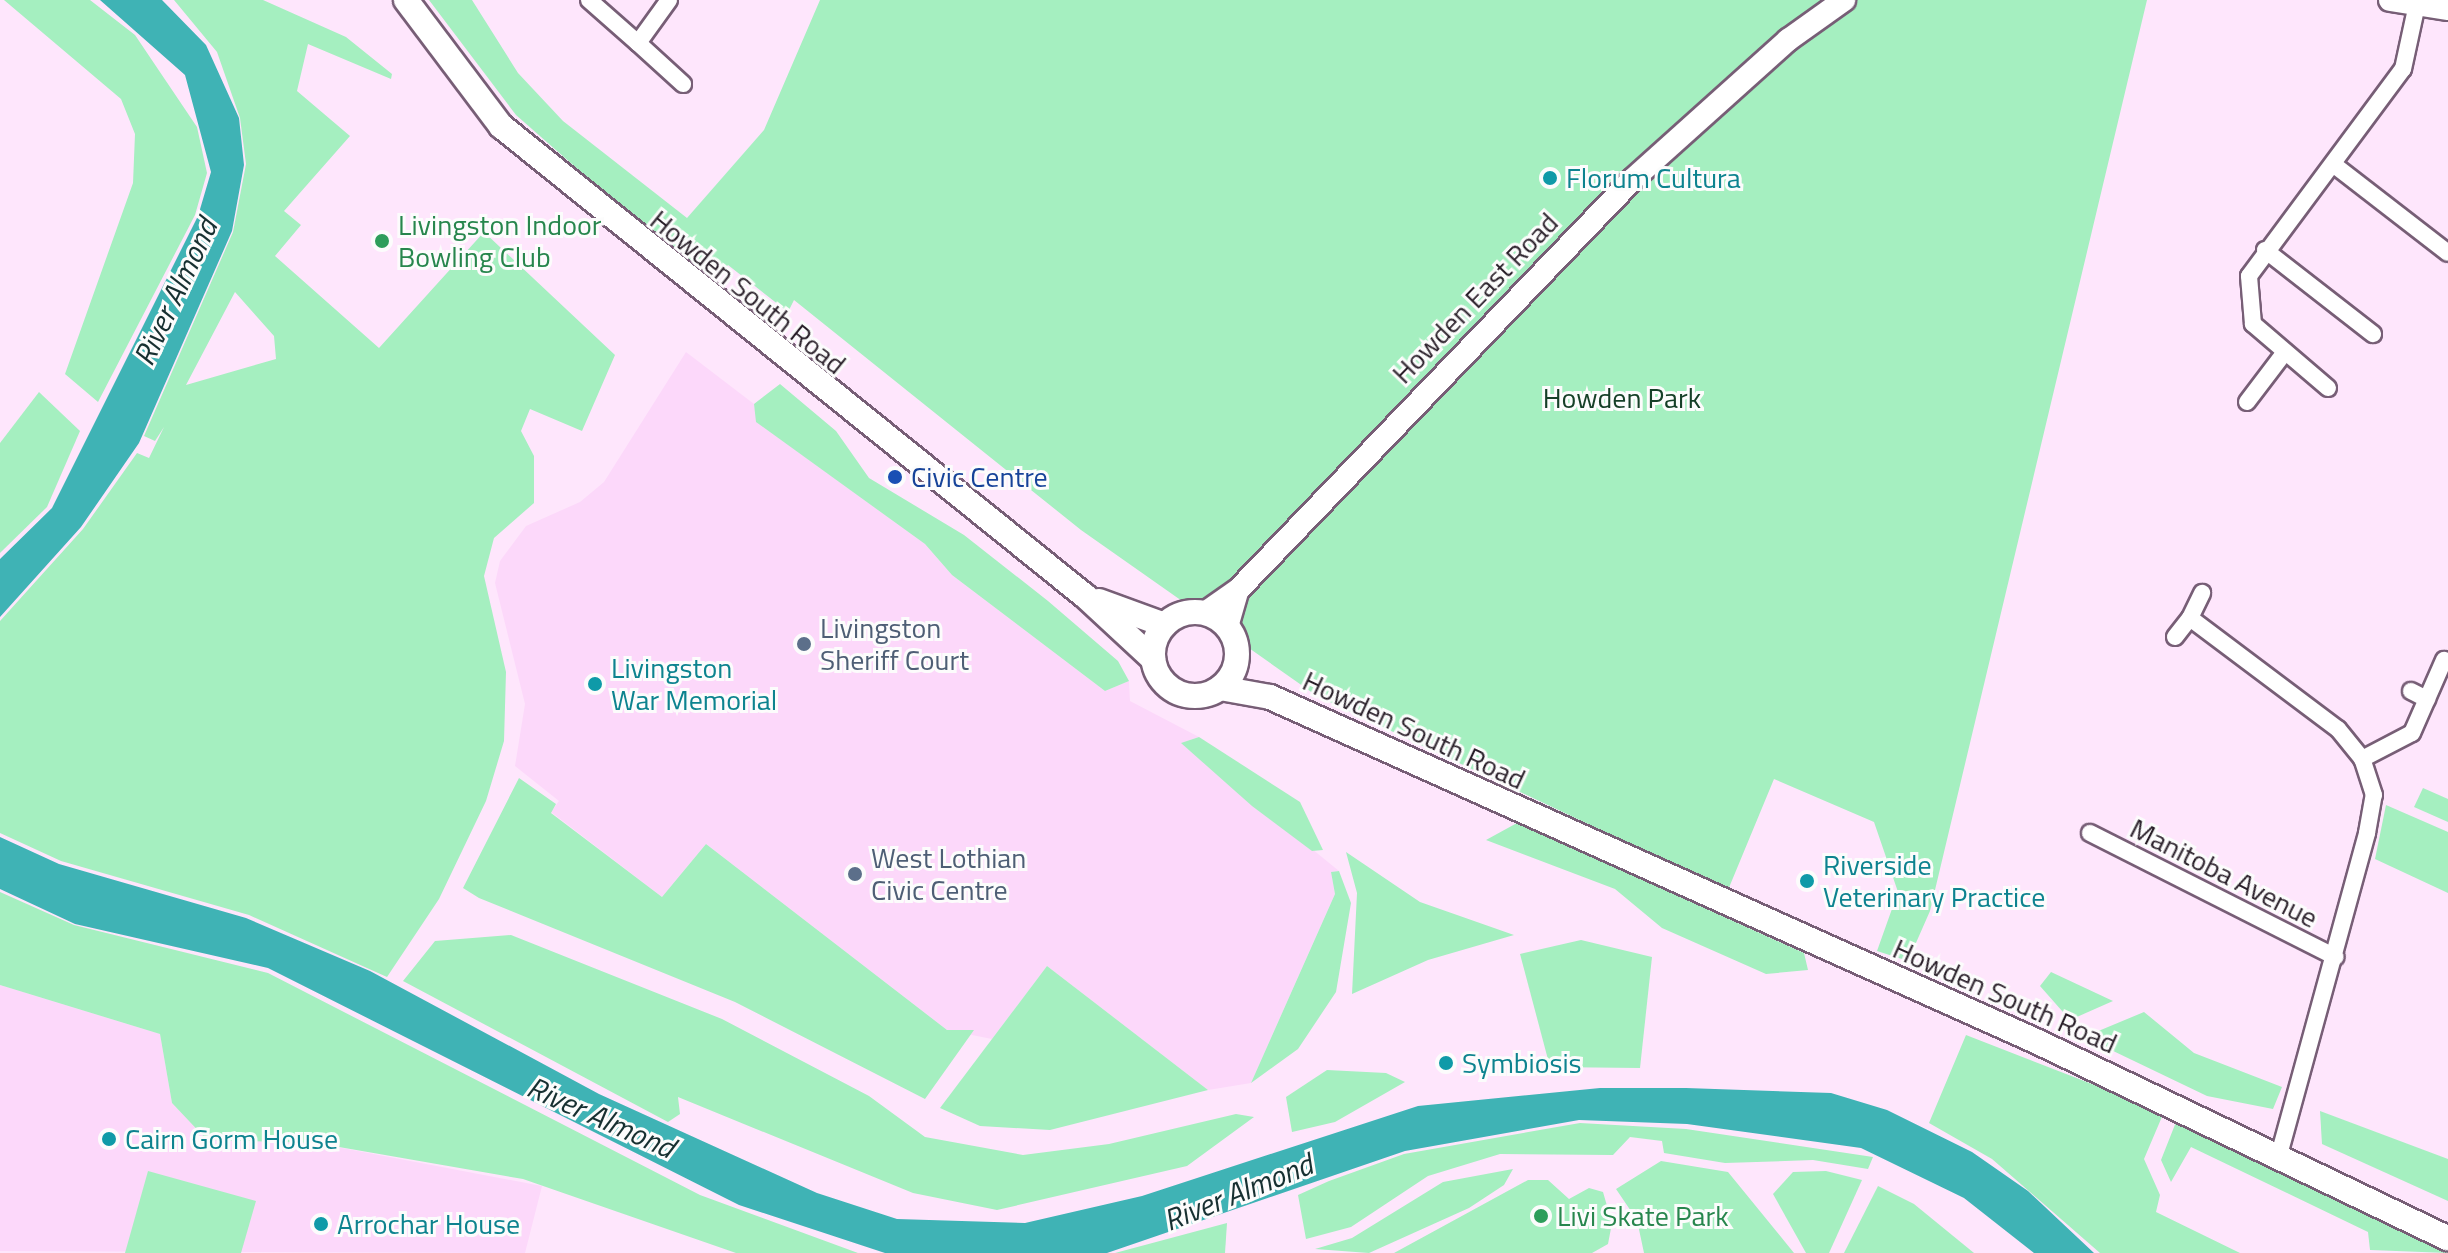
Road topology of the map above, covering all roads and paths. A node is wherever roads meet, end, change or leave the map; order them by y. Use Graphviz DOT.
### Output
graph roads {
  1 [pos="406,0"];
  2 [pos="589,0"];
  3 [pos="669,0"];
  4 [pos="1844,0"];
  5 [pos="2390,0"];
  6 [pos="2417,4"];
  7 [pos="2448,9"];
  8 [pos="638,43"];
  9 [pos="683,84"];
  10 [pos="2333,164"];
  11 [pos="2265,250"];
  12 [pos="2448,253"];
  13 [pos="2373,334"];
  14 [pos="2285,352"];
  15 [pos="2328,388"];
  16 [pos="2247,402"];
  17 [pos="1237,591"];
  18 [pos="2202,593"];
  19 [pos="1085,596"];
  20 [pos="1205,613"];
  21 [pos="2190,618"];
  22 [pos="1165,625"];
  23 [pos="1227,627"];
  24 [pos="2175,637"];
  25 [pos="1153,659"];
  26 [pos="1237,659"];
  27 [pos="2444,660"];
  28 [pos="1220,688"];
  29 [pos="2411,691"];
  30 [pos="1270,697"];
  31 [pos="2427,699"];
  32 [pos="2362,759"];
  33 [pos="2090,833"];
  34 [pos="2335,957"];
  35 [pos="2279,1155"];
  36 [pos="2448,1238"];
  1 -- 19 [label="main road, Howden South Road"];
  2 -- 8 [label="street"];
  3 -- 8 [label="street"];
  4 -- 17 [label="street, Howden East Road"];
  5 -- 6 [label="street"];
  6 -- 7 [label="street"];
  6 -- 10 [label="street"];
  8 -- 9 [label="street"];
  10 -- 11 [label="street"];
  10 -- 12 [label="street"];
  11 -- 13 [label="street"];
  11 -- 14 [label="street"];
  14 -- 15 [label="street"];
  14 -- 16 [label="street"];
  17 -- 20 [label="street, Howden East Road"];
  17 -- 23 [label="street, Howden East Road"];
  18 -- 21 [label="street"];
  19 -- 22 [label="main road, Howden South Road"];
  19 -- 25 [label="main road, Howden South Road"];
  20 -- 22 [label="main road"];
  20 -- 23 [label="main road"];
  21 -- 24 [label="street"];
  21 -- 32 [label="street, Manitoba Avenue"];
  22 -- 25 [label="main road"];
  23 -- 26 [label="main road, Howden South Road"];
  25 -- 28 [label="main road, Howden South Road"];
  26 -- 28 [label="main road"];
  26 -- 30 [label="main road, Howden South Road"];
  27 -- 31 [label="street"];
  28 -- 30 [label="main road, Howden South Road"];
  29 -- 31 [label="street"];
  30 -- 35 [label="main road, Howden South Road"];
  31 -- 32 [label="street"];
  32 -- 34 [label="street, Manitoba Avenue"];
  33 -- 34 [label="street, Manitoba Avenue"];
  34 -- 35 [label="street, Manitoba Avenue"];
  35 -- 36 [label="main road, Howden South Road"];
}
